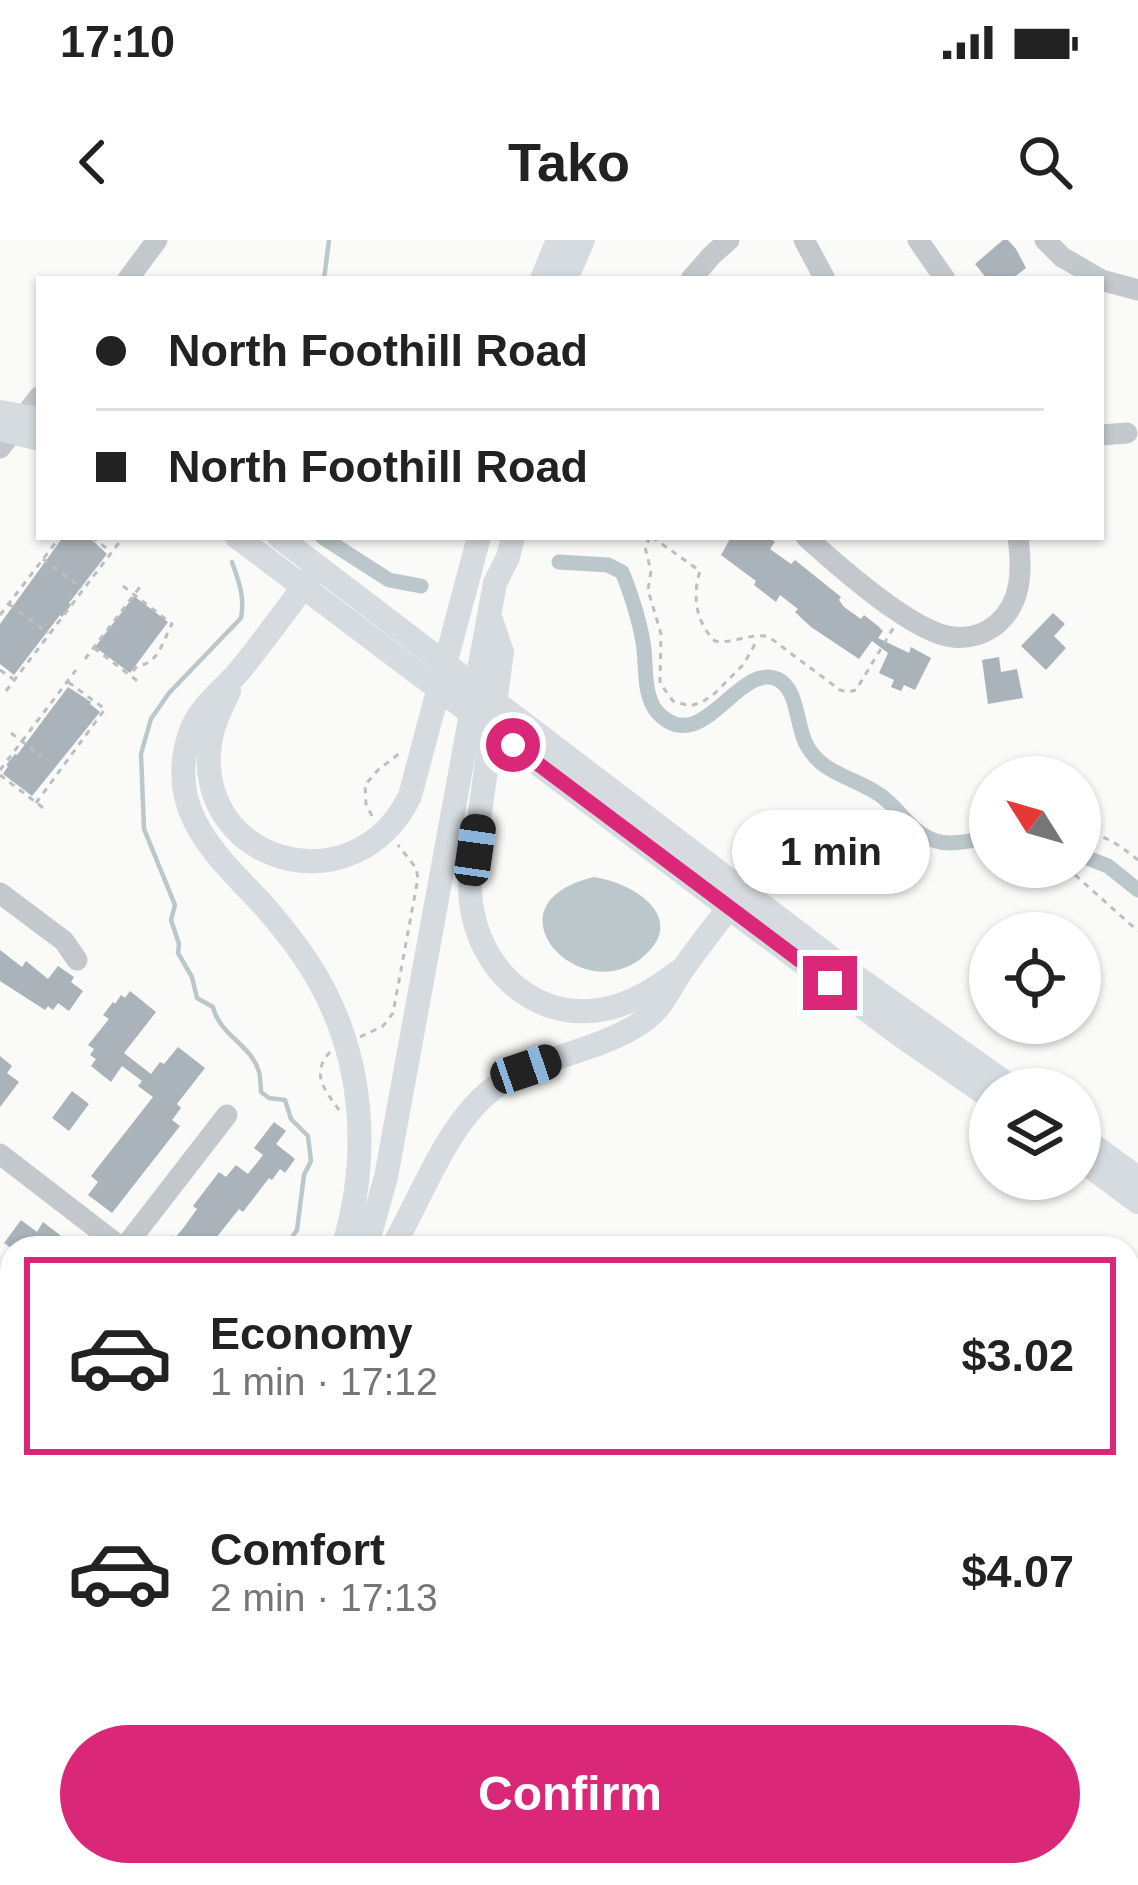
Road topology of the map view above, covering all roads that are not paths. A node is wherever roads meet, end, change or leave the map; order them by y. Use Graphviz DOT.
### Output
graph roads {
  1 [pos="158,240"];
  2 [pos="558,240"];
  3 [pos="583,240"];
  4 [pos="729,240"];
  5 [pos="804,240"];
  6 [pos="918,240"];
  7 [pos="1045,240"];
  8 [pos="130,276"];
  9 [pos="543,276"];
  10 [pos="567,276"];
  11 [pos="695,276"];
  12 [pos="824,276"];
  13 [pos="943,276"];
  14 [pos="1095,276"];
  15 [pos="1104,280"];
  16 [pos="1138,290"];
  17 [pos="1127,433"];
  18 [pos="1104,435"];
  19 [pos="243,540"];
  20 [pos="281,540"];
  21 [pos="478,540"];
  22 [pos="492,540"];
  23 [pos="512,540"];
  24 [pos="810,540"];
  25 [pos="1018,540"];
  26 [pos="311,577"];
  27 [pos="495,584"];
  28 [pos="492,635"];
  29 [pos="237,674"];
  30 [pos="0,892"];
  31 [pos="735,899"];
  32 [pos="77,960"];
  33 [pos="682,969"];
  34 [pos="984,1068"];
  35 [pos="969,1083"];
  36 [pos="227,1115"];
  37 [pos="1101,1151"];
  38 [pos="0,1154"];
  39 [pos="1101,1175"];
  40 [pos="1138,1178"];
  41 [pos="1138,1202"];
  42 [pos="107,1236"];
  43 [pos="132,1236"];
  44 [pos="346,1236"];
  45 [pos="369,1236"];
  46 [pos="398,1236"];
  1 -- 8 [label="street"];
  2 -- 9 [label="main road"];
  3 -- 10 [label="main road"];
  4 -- 11 [label="street"];
  5 -- 12 [label="street"];
  6 -- 13 [label="street"];
  7 -- 14 [label="street"];
  15 -- 16 [label="street"];
  17 -- 18 [label="street"];
  19 -- 26 [label="main road"];
  20 -- 26 [label="main road"];
  21 -- 29 [label="main road"];
  22 -- 27 [label="main road"];
  23 -- 27 [label="main road"];
  24 -- 25 [label="street"];
  26 -- 29 [label="main road"];
  26 -- 31 [label="main road"];
  27 -- 28 [label="main road"];
  28 -- 33 [label="main road"];
  28 -- 45 [label="main road"];
  29 -- 44 [label="main road"];
  30 -- 32 [label="street"];
  31 -- 33 [label="main road"];
  31 -- 34 [label="main road"];
  31 -- 35 [label="main road"];
  33 -- 46 [label="main road"];
  36 -- 43 [label="street"];
  37 -- 40 [label="main road"];
  38 -- 42 [label="street"];
  39 -- 41 [label="main road"];
}
